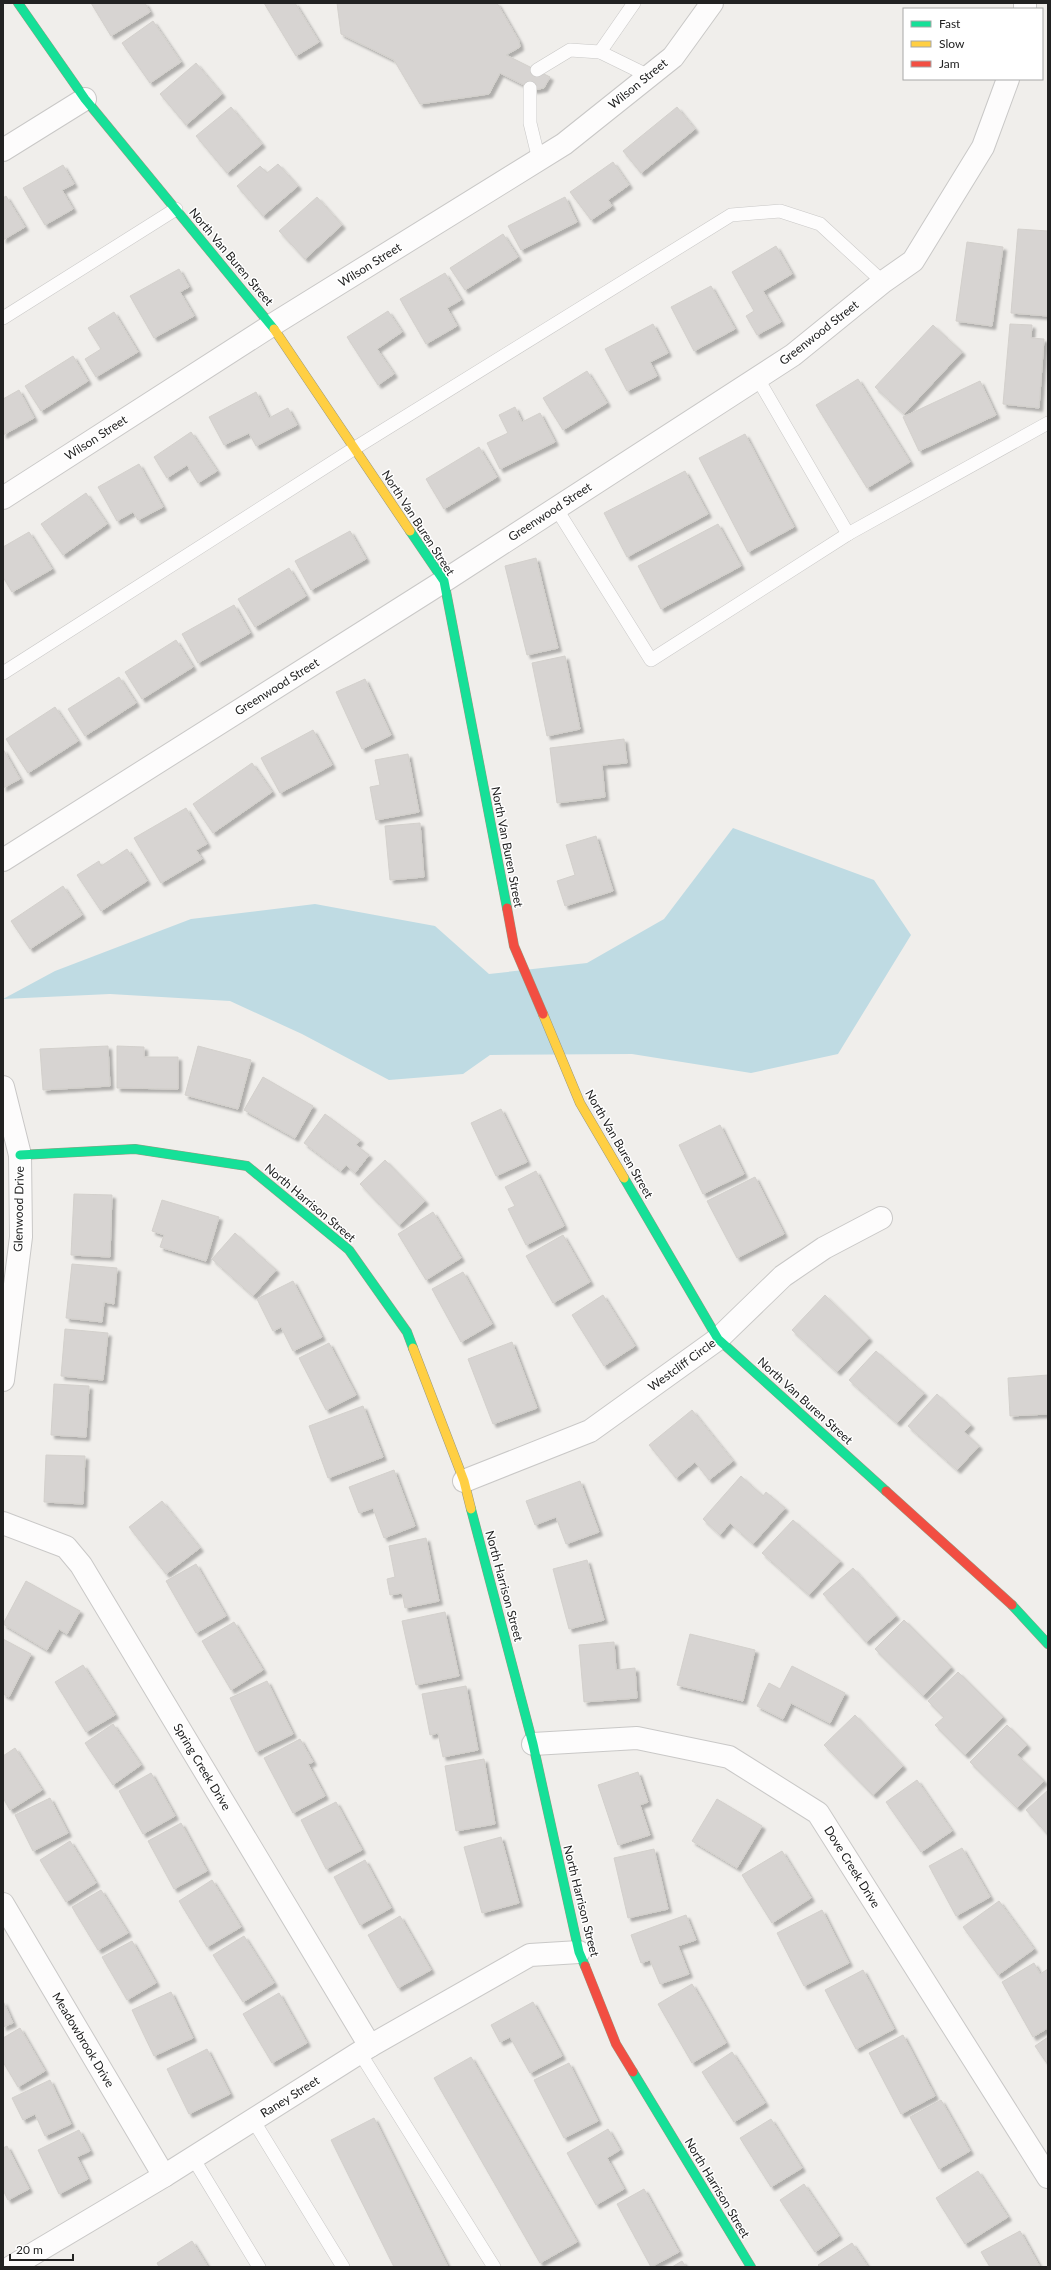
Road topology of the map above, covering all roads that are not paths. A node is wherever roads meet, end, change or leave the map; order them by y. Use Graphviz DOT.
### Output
graph roads {
  1 [pos="18,3"];
  2 [pos="634,3"];
  3 [pos="712,3"];
  4 [pos="600,52"];
  5 [pos="538,70"];
  6 [pos="649,76"];
  7 [pos="1008,80"];
  8 [pos="530,88"];
  9 [pos="85,100"];
  10 [pos="3,150"];
  11 [pos="538,160"];
  12 [pos="176,209"];
  13 [pos="884,282"];
  14 [pos="3,318"];
  15 [pos="272,325"];
  16 [pos="758,379"];
  17 [pos="1048,423"];
  18 [pos="355,448"];
  19 [pos="3,498"];
  20 [pos="556,508"];
  21 [pos="848,534"];
  22 [pos="444,581"];
  23 [pos="3,672"];
  24 [pos="3,860"];
  25 [pos="3,1087"];
  26 [pos="20,1155"];
  27 [pos="881,1218"];
  28 [pos="718,1339"];
  29 [pos="3,1380"];
  30 [pos="464,1481"];
  31 [pos="3,1523"];
  32 [pos="1048,1644"];
  33 [pos="533,1744"];
  34 [pos="3,1904"];
  35 [pos="579,1952"];
  36 [pos="365,2050"];
  37 [pos="253,2120"];
  38 [pos="193,2158"];
  39 [pos="164,2176"];
  40 [pos="1048,2177"];
  41 [pos="13,2266"];
  42 [pos="259,2267"];
  43 [pos="343,2267"];
  44 [pos="494,2267"];
  45 [pos="751,2267"];
  1 -- 9 [label="street, North Van Buren Street"];
  2 -- 4 [label="lane"];
  3 -- 6 [label="street, Wilson Street"];
  4 -- 5 [label="lane"];
  4 -- 6 [label="lane"];
  6 -- 11 [label="street, Wilson Street"];
  7 -- 13 [label="street, Greenwood Street"];
  8 -- 11 [label="lane"];
  9 -- 10 [label="street"];
  9 -- 12 [label="street, North Van Buren Street"];
  11 -- 15 [label="street, Wilson Street"];
  12 -- 14 [label="lane"];
  12 -- 15 [label="street, North Van Buren Street"];
  13 -- 16 [label="street, Greenwood Street"];
  13 -- 18 [label="lane"];
  15 -- 18 [label="street, North Van Buren Street"];
  15 -- 19 [label="street, Wilson Street"];
  16 -- 20 [label="street, Greenwood Street"];
  16 -- 21 [label="lane"];
  17 -- 21 [label="lane"];
  18 -- 22 [label="street, North Van Buren Street"];
  18 -- 23 [label="lane"];
  20 -- 21 [label="lane"];
  20 -- 22 [label="street, Greenwood Street"];
  22 -- 24 [label="street, Greenwood Street"];
  22 -- 28 [label="street, North Van Buren Street"];
  25 -- 26 [label="street, Glenwood Drive"];
  26 -- 29 [label="street, Glenwood Drive"];
  26 -- 30 [label="street, North Harrison Street"];
  27 -- 28 [label="street, Westcliff Circle"];
  28 -- 30 [label="street, Westcliff Circle"];
  28 -- 32 [label="street, North Van Buren Street"];
  30 -- 33 [label="street, North Harrison Street"];
  31 -- 36 [label="street, Spring Creek Drive"];
  33 -- 35 [label="street, North Harrison Street"];
  33 -- 40 [label="street, Dove Creek Drive"];
  34 -- 39 [label="street, Meadowbrook Drive"];
  35 -- 36 [label="street, Raney Street"];
  35 -- 45 [label="street, North Harrison Street"];
  36 -- 37 [label="street, Raney Street"];
  36 -- 44 [label="lane"];
  37 -- 38 [label="street, Raney Street"];
  37 -- 43 [label="lane"];
  38 -- 39 [label="street, Raney Street"];
  38 -- 42 [label="lane"];
  39 -- 41 [label="street, Raney Street"];
}
